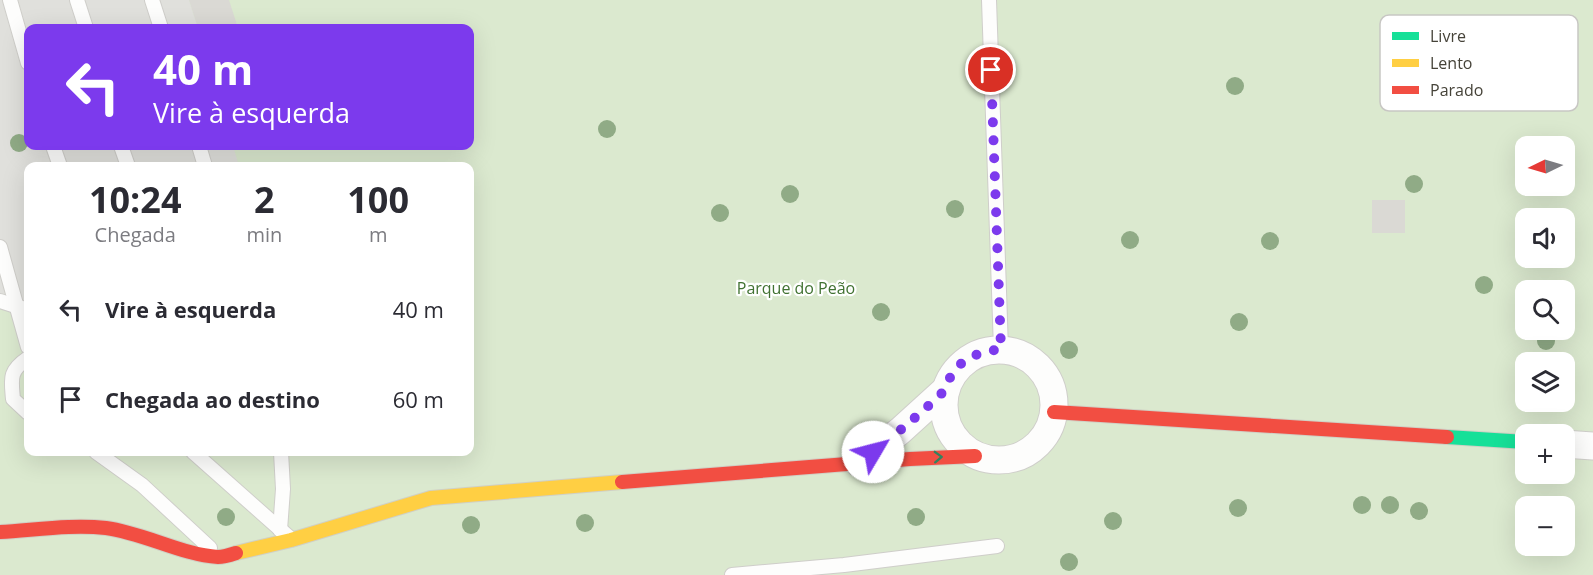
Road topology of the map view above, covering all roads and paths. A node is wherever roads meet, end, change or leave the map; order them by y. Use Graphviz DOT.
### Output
graph roads {
  1 [pos="10,0"];
  2 [pos="77,0"];
  3 [pos="152,0"];
  4 [pos="989,0"];
  5 [pos="85,24"];
  6 [pos="160,24"];
  7 [pos="24,49"];
  8 [pos="0,246"];
  9 [pos="0,301"];
  10 [pos="23,308"];
  11 [pos="1001,349"];
  12 [pos="24,361"];
  13 [pos="944,391"];
  14 [pos="24,409"];
  15 [pos="1054,412"];
  16 [pos="1515,441"];
  17 [pos="1575,445"];
  18 [pos="1593,446"];
  19 [pos="102,456"];
  20 [pos="197,456"];
  21 [pos="281,456"];
  22 [pos="975,456"];
  23 [pos="859,463"];
  24 [pos="0,532"];
  25 [pos="286,535"];
  26 [pos="997,546"];
  27 [pos="220,557"];
  28 [pos="868,568"];
  29 [pos="732,575"];
  1 -- 7 [label="lane"];
  2 -- 5 [label="lane"];
  3 -- 6 [label="lane"];
  4 -- 11 [label="lane"];
  8 -- 10 [label="lane"];
  9 -- 10 [label="lane"];
  11 -- 13 [label="street"];
  11 -- 15 [label="street"];
  12 -- 14 [label="lane"];
  13 -- 22 [label="street"];
  13 -- 23 [label="street"];
  15 -- 16 [label="street"];
  15 -- 22 [label="street"];
  17 -- 18 [label="street"];
  19 -- 27 [label="lane"];
  20 -- 25 [label="lane"];
  21 -- 25 [label="lane"];
  23 -- 22 [label="street, one-way"];
  23 -- 25 [label="street"];
  24 -- 27 [label="street"];
  25 -- 27 [label="street"];
  26 -- 28 [label="lane"];
  28 -- 29 [label="lane"];
}
